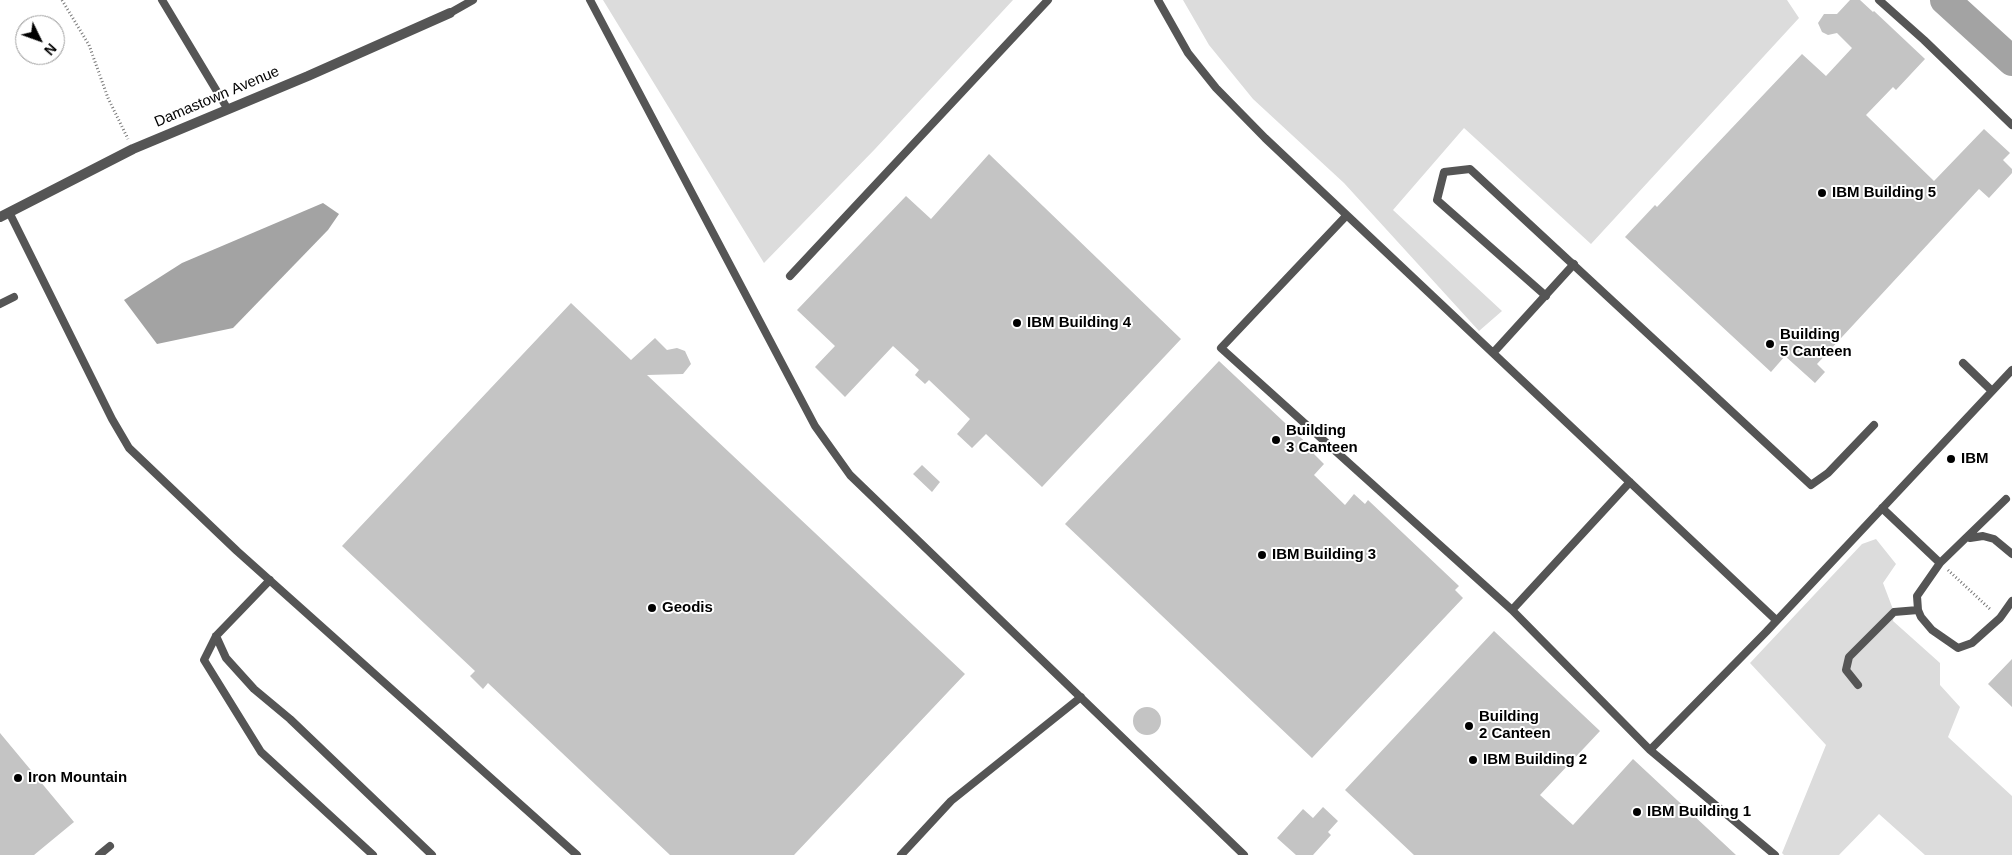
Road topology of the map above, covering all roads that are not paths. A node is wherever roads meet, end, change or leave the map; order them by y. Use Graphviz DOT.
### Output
graph roads {
  1 [pos="162,0"];
  2 [pos="473,0"];
  3 [pos="590,0"];
  4 [pos="1048,0"];
  5 [pos="1158,0"];
  6 [pos="1879,0"];
  7 [pos="450,13"];
  8 [pos="227,108"];
  9 [pos="2012,125"];
  10 [pos="5,214"];
  11 [pos="1346,216"];
  12 [pos="1574,264"];
  13 [pos="790,276"];
  14 [pos="1546,296"];
  15 [pos="14,297"];
  16 [pos="0,304"];
  17 [pos="1493,353"];
  18 [pos="1963,363"];
  19 [pos="2012,370"];
  20 [pos="1992,391"];
  21 [pos="1874,425"];
  22 [pos="1630,482"];
  23 [pos="2006,499"];
  24 [pos="1882,508"];
  25 [pos="1968,538"];
  26 [pos="2012,554"];
  27 [pos="1940,563"];
  28 [pos="270,580"];
  29 [pos="2012,601"];
  30 [pos="1512,610"];
  31 [pos="1918,610"];
  32 [pos="1776,620"];
  33 [pos="216,636"];
  34 [pos="1858,685"];
  35 [pos="1081,697"];
  36 [pos="1650,750"];
  37 [pos="110,846"];
  38 [pos="99,855"];
  39 [pos="373,855"];
  40 [pos="432,855"];
  41 [pos="577,855"];
  42 [pos="901,855"];
  43 [pos="1244,855"];
  44 [pos="1775,855"];
  1 -- 8 [label="lane"];
  2 -- 7 [label="lane"];
  3 -- 35 [label="lane"];
  4 -- 13 [label="lane"];
  5 -- 11 [label="lane"];
  6 -- 9 [label="lane"];
  7 -- 8 [label="street, Damastown Avenue"];
  8 -- 10 [label="street, Damastown Avenue"];
  10 -- 28 [label="lane"];
  11 -- 17 [label="lane"];
  11 -- 30 [label="lane"];
  12 -- 14 [label="lane"];
  12 -- 14 [label="lane"];
  12 -- 21 [label="lane"];
  14 -- 17 [label="lane"];
  15 -- 16 [label="lane"];
  17 -- 22 [label="lane"];
  18 -- 20 [label="lane"];
  19 -- 20 [label="lane"];
  20 -- 24 [label="lane"];
  22 -- 30 [label="lane"];
  22 -- 32 [label="lane"];
  23 -- 25 [label="lane"];
  24 -- 27 [label="lane"];
  24 -- 32 [label="lane"];
  25 -- 26 [label="lane"];
  25 -- 27 [label="lane"];
  27 -- 31 [label="lane"];
  28 -- 33 [label="lane"];
  28 -- 41 [label="lane"];
  29 -- 31 [label="lane"];
  30 -- 36 [label="lane"];
  31 -- 34 [label="lane"];
  32 -- 36 [label="lane"];
  33 -- 39 [label="lane"];
  33 -- 40 [label="lane"];
  35 -- 42 [label="lane"];
  35 -- 43 [label="lane"];
  36 -- 44 [label="lane"];
  37 -- 38 [label="lane"];
}
